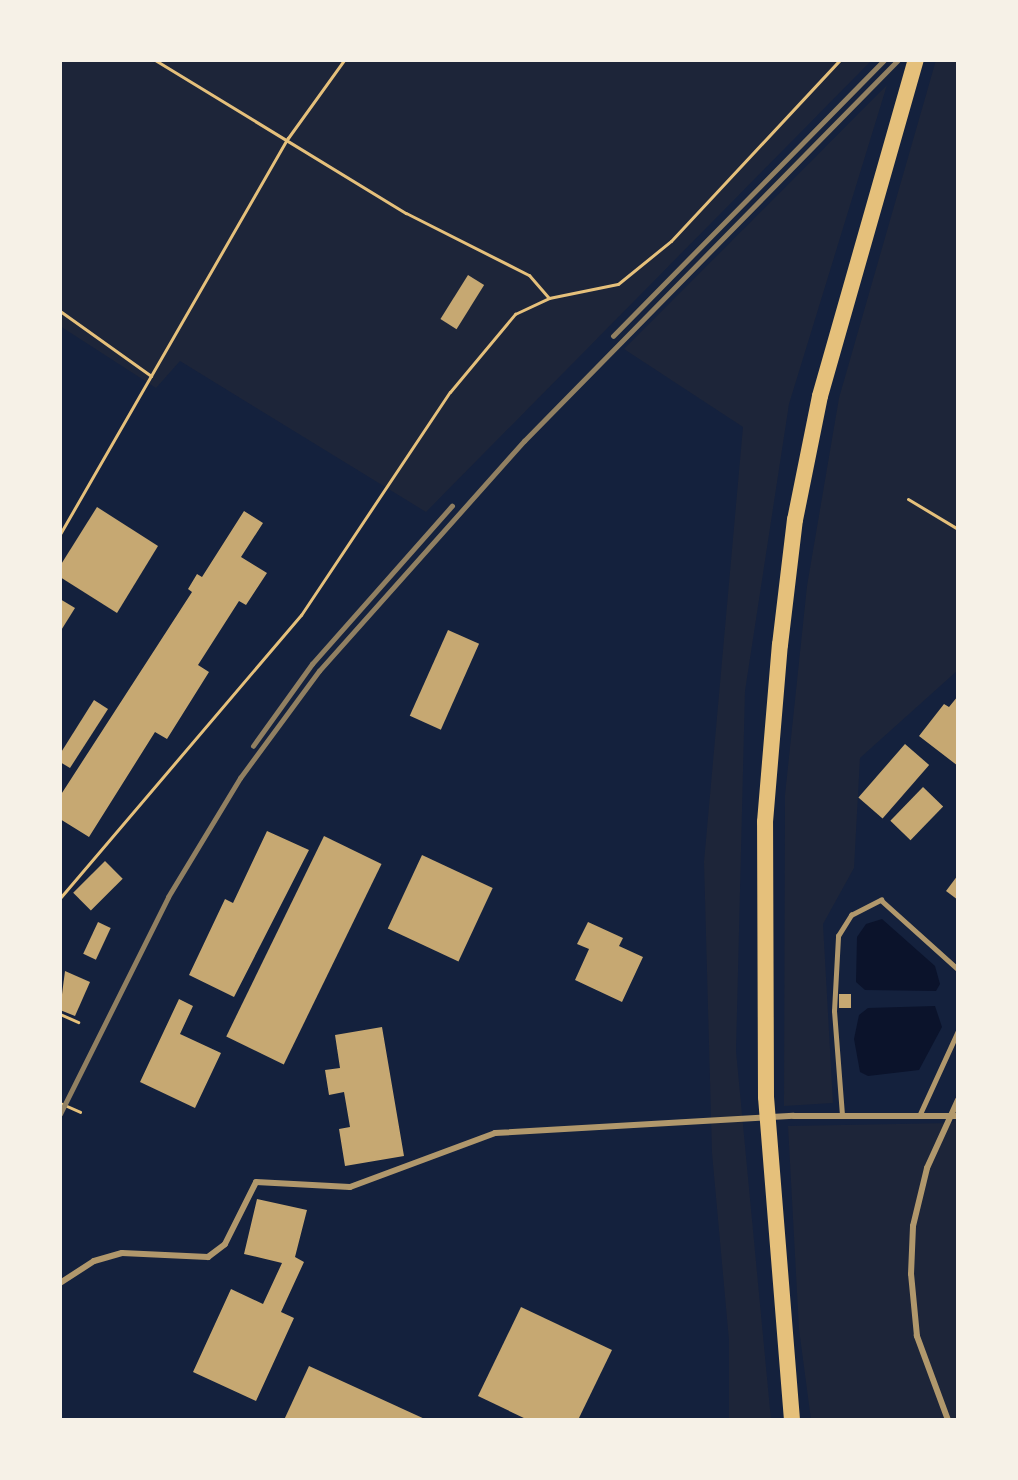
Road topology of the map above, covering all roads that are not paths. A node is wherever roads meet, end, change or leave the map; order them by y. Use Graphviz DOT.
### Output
graph roads {
  1 [pos="916,60"];
  2 [pos="958,969"];
  3 [pos="958,1031"];
  4 [pos="958,1100"];
  5 [pos="949,1113"];
  6 [pos="920,1114"];
  7 [pos="842,1115"];
  8 [pos="958,1116"];
  9 [pos="60,1283"];
  10 [pos="792,1420"];
  11 [pos="948,1420"];
  1 -- 10 [label="highway"];
  2 -- 7 [label="lane"];
  3 -- 6 [label="lane"];
  4 -- 5 [label="street"];
  5 -- 6 [label="street"];
  5 -- 8 [label="street"];
  5 -- 11 [label="street"];
  6 -- 7 [label="street"];
  7 -- 9 [label="street"];
}
